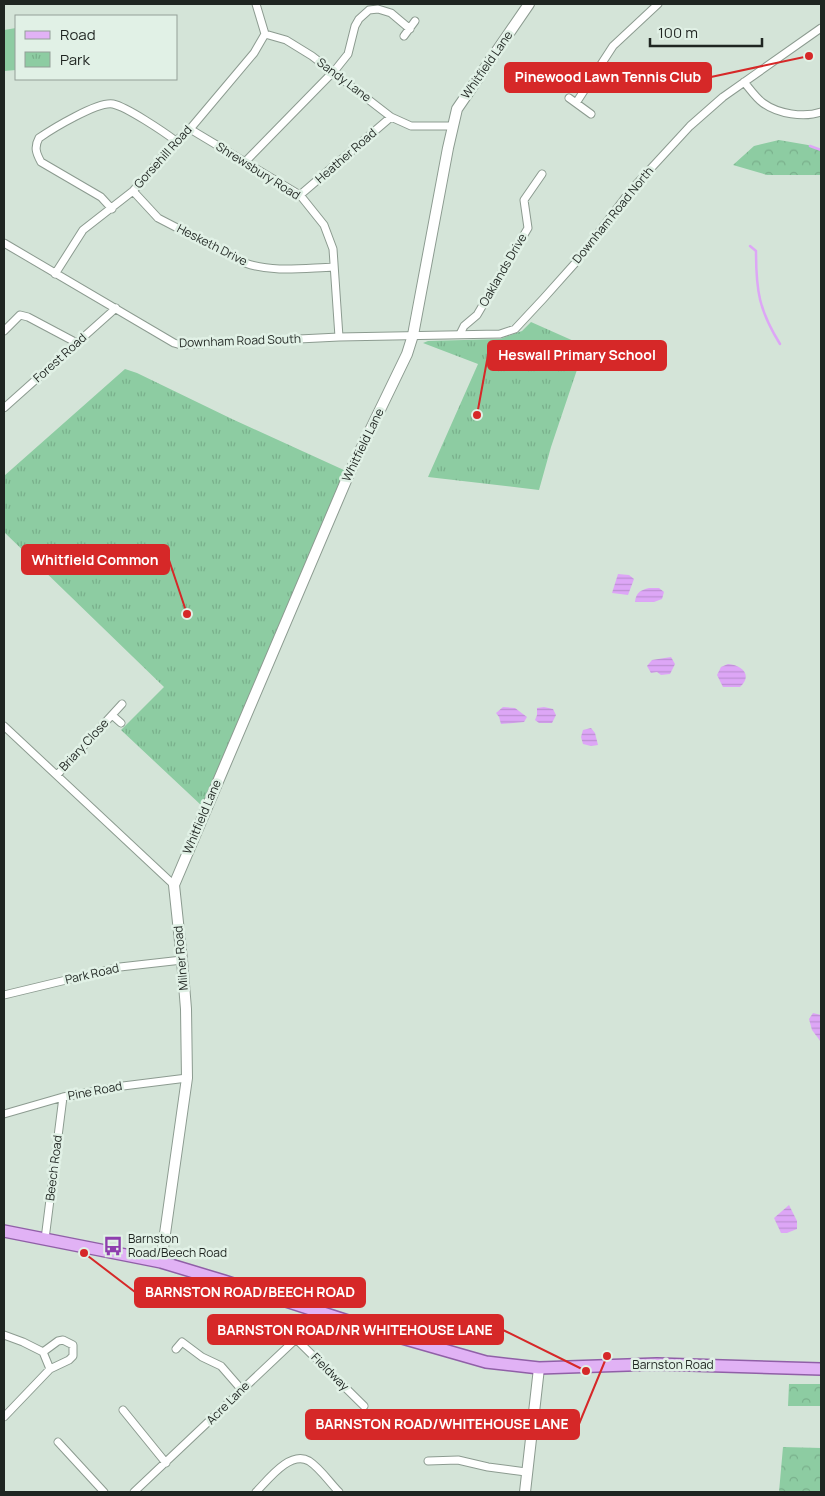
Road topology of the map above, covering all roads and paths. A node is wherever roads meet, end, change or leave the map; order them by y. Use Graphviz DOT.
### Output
graph roads {
  1 [pos="256,4"];
  2 [pos="529,4"];
  3 [pos="658,4"];
  4 [pos="415,22"];
  5 [pos="821,28"];
  6 [pos="410,29"];
  7 [pos="265,34"];
  8 [pos="404,36"];
  9 [pos="332,73"];
  10 [pos="744,82"];
  11 [pos="569,98"];
  12 [pos="576,103"];
  13 [pos="821,112"];
  14 [pos="591,114"];
  15 [pos="392,117"];
  16 [pos="453,126"];
  17 [pos="190,128"];
  18 [pos="176,141"];
  19 [pos="246,162"];
  20 [pos="542,174"];
  21 [pos="133,191"];
  22 [pos="300,196"];
  23 [pos="112,209"];
  24 [pos="4,243"];
  25 [pos="334,267"];
  26 [pos="56,274"];
  27 [pos="116,308"];
  28 [pos="4,331"];
  29 [pos="460,334"];
  30 [pos="413,335"];
  31 [pos="339,337"];
  32 [pos="77,343"];
  33 [pos="4,408"];
  34 [pos="122,704"];
  35 [pos="112,715"];
  36 [pos="121,723"];
  37 [pos="4,726"];
  38 [pos="57,775"];
  39 [pos="174,885"];
  40 [pos="182,960"];
  41 [pos="4,995"];
  42 [pos="187,1078"];
  43 [pos="63,1097"];
  44 [pos="4,1114"];
  45 [pos="4,1231"];
  46 [pos="45,1239"];
  47 [pos="161,1262"];
  48 [pos="316,1310"];
  49 [pos="4,1335"];
  50 [pos="296,1339"];
  51 [pos="176,1349"];
  52 [pos="43,1352"];
  53 [pos="539,1368"];
  54 [pos="50,1369"];
  55 [pos="821,1369"];
  56 [pos="241,1390"];
  57 [pos="364,1406"];
  58 [pos="123,1410"];
  59 [pos="4,1417"];
  60 [pos="58,1442"];
  61 [pos="428,1461"];
  62 [pos="166,1463"];
  63 [pos="526,1472"];
  64 [pos="104,1492"];
  65 [pos="134,1492"];
  66 [pos="256,1492"];
  67 [pos="339,1492"];
  68 [pos="525,1492"];
  1 -- 7 [label="street"];
  2 -- 16 [label="street, Whitfield Lane"];
  3 -- 12 [label="street"];
  4 -- 6 [label="street"];
  5 -- 10 [label="street, Downham Road North"];
  6 -- 8 [label="street"];
  6 -- 9 [label="street"];
  7 -- 9 [label="street, Sandy Lane"];
  7 -- 17 [label="street, Gorsehill Road"];
  9 -- 15 [label="street, Sandy Lane"];
  9 -- 19 [label="street"];
  10 -- 13 [label="street"];
  10 -- 29 [label="street, Downham Road North"];
  11 -- 12 [label="street"];
  12 -- 14 [label="street"];
  15 -- 16 [label="street, Sandy Lane"];
  15 -- 22 [label="street, Heather Road"];
  16 -- 30 [label="street, Whitfield Lane"];
  17 -- 18 [label="street, Gorsehill Road"];
  17 -- 19 [label="street, Shrewsbury Road"];
  18 -- 21 [label="street, Gorsehill Road"];
  18 -- 23 [label="street"];
  19 -- 22 [label="street, Shrewsbury Road"];
  20 -- 29 [label="street, Oaklands Drive"];
  21 -- 23 [label="street, Gorsehill Road"];
  21 -- 25 [label="street, Hesketh Drive"];
  22 -- 25 [label="street, Shrewsbury Road"];
  23 -- 26 [label="street, Gorsehill Road"];
  24 -- 26 [label="street, Downham Road South"];
  25 -- 31 [label="street, Shrewsbury Road"];
  26 -- 27 [label="street, Downham Road South"];
  27 -- 31 [label="street, Downham Road South"];
  27 -- 32 [label="street, Forest Road"];
  28 -- 32 [label="street"];
  29 -- 30 [label="street, Downham Road North"];
  30 -- 31 [label="street, Downham Road South"];
  30 -- 39 [label="street, Whitfield Lane"];
  32 -- 33 [label="street, Forest Road"];
  34 -- 35 [label="street, Briary Close"];
  35 -- 36 [label="street, Briary Close"];
  35 -- 38 [label="street, Briary Close"];
  37 -- 38 [label="street"];
  38 -- 39 [label="street"];
  39 -- 40 [label="street, Milner Road"];
  40 -- 41 [label="street, Park Road"];
  40 -- 42 [label="street, Milner Road"];
  42 -- 43 [label="street, Pine Road"];
  42 -- 47 [label="street, Milner Road"];
  43 -- 44 [label="street, Pine Road"];
  43 -- 46 [label="street, Beech Road"];
  45 -- 46 [label="main road, Barnston Road"];
  46 -- 47 [label="main road, Barnston Road"];
  47 -- 48 [label="main road, Barnston Road"];
  48 -- 50 [label="street, Acre Lane"];
  48 -- 53 [label="main road, Barnston Road"];
  49 -- 52 [label="street"];
  50 -- 56 [label="street, Acre Lane"];
  50 -- 57 [label="street, Fieldway"];
  51 -- 56 [label="street"];
  52 -- 54 [label="street"];
  52 -- 54 [label="street"];
  53 -- 55 [label="main road, Barnston Road"];
  53 -- 63 [label="street"];
  54 -- 59 [label="street"];
  56 -- 62 [label="street, Acre Lane"];
  58 -- 62 [label="street"];
  60 -- 64 [label="street"];
  61 -- 63 [label="street"];
  62 -- 65 [label="street, Acre Lane"];
  63 -- 68 [label="street"];
  66 -- 67 [label="street"];
}
